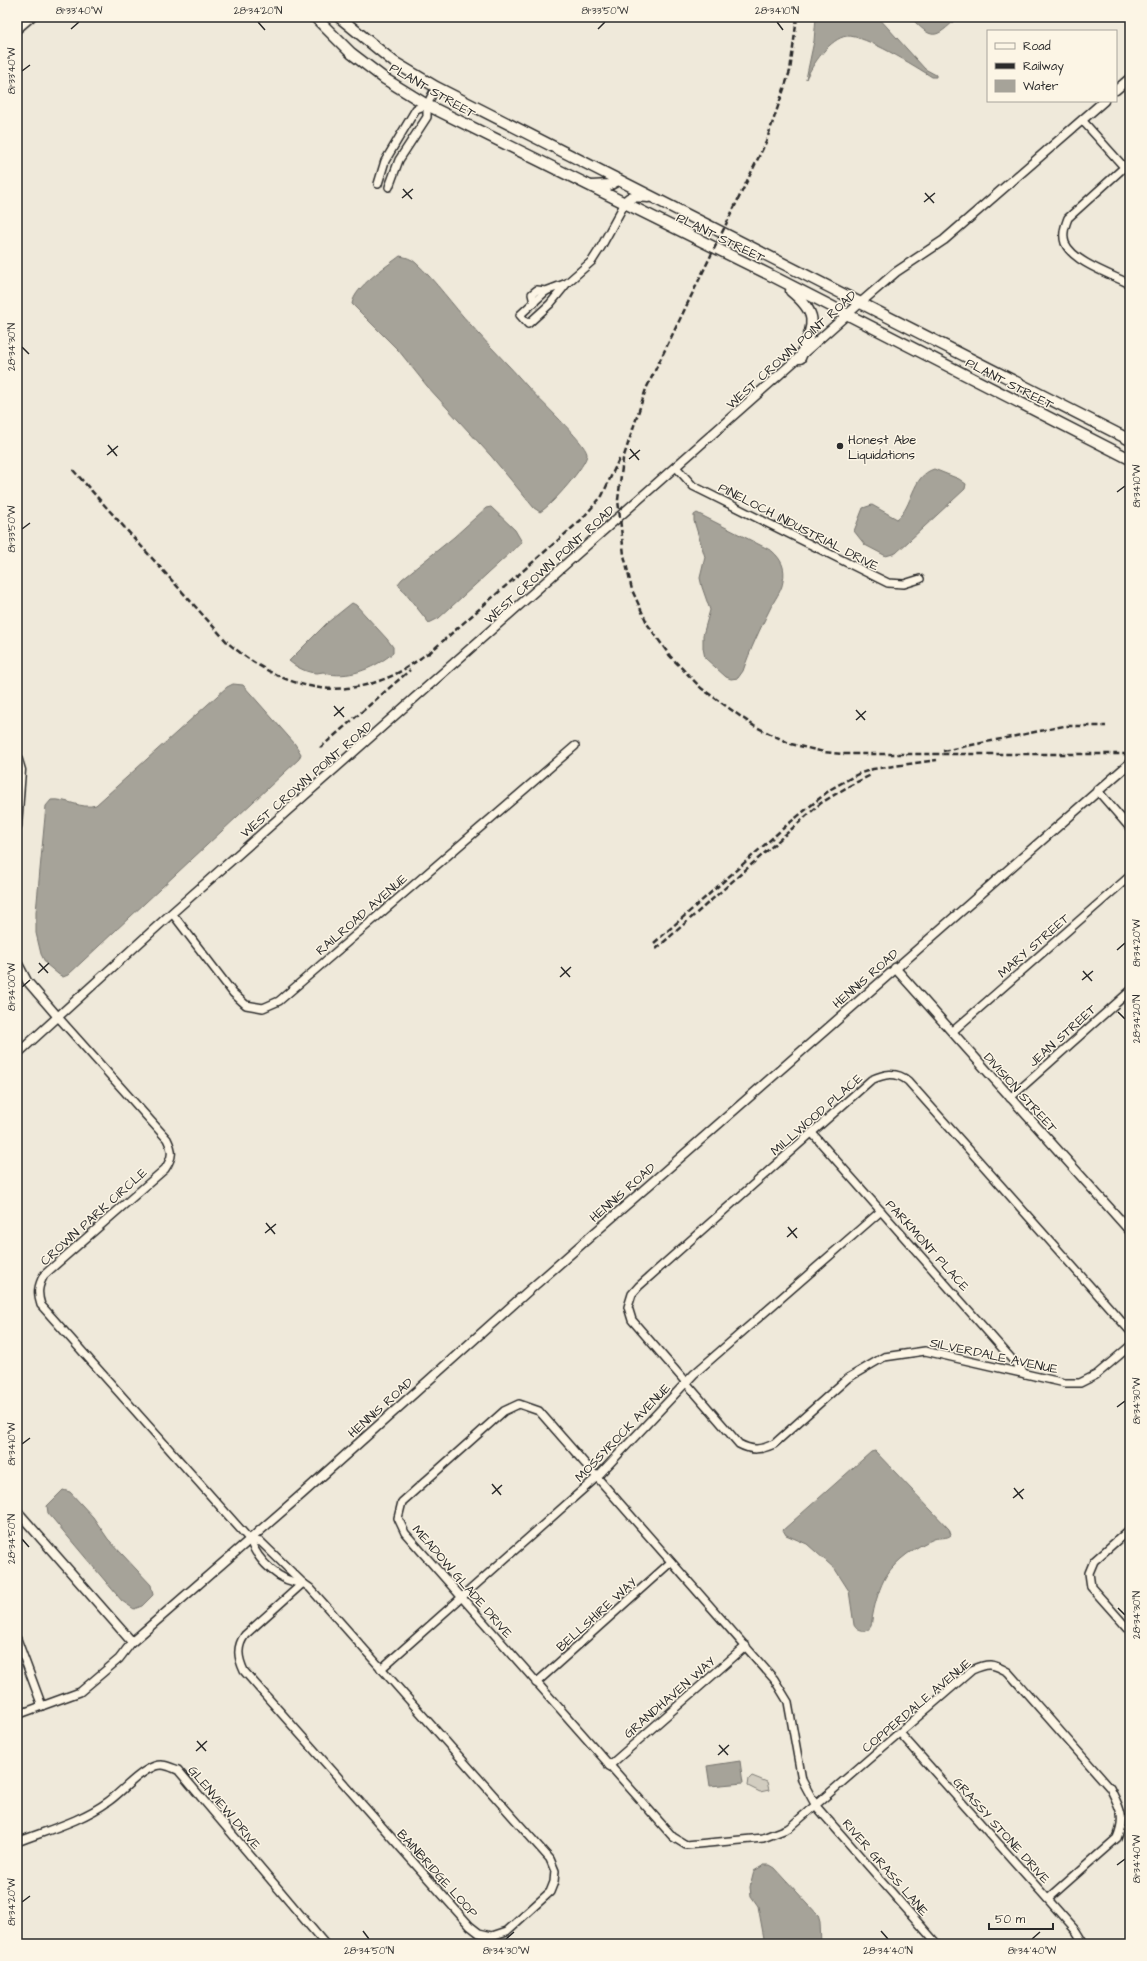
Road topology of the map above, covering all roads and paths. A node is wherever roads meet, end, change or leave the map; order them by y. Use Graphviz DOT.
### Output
graph roads {
  1 [pos="31,17"];
  2 [pos="315,17"];
  3 [pos="339,17"];
  4 [pos="17,29"];
  5 [pos="1130,78"];
  6 [pos="436,87"];
  7 [pos="1117,89"];
  8 [pos="1103,102"];
  9 [pos="427,104"];
  10 [pos="1082,120"];
  11 [pos="1130,162"];
  12 [pos="1124,167"];
  13 [pos="1130,172"];
  14 [pos="618,180"];
  15 [pos="378,184"];
  16 [pos="588,186"];
  17 [pos="389,187"];
  18 [pos="652,197"];
  19 [pos="625,203"];
  20 [pos="776,278"];
  21 [pos="566,283"];
  22 [pos="1130,284"];
  23 [pos="859,304"];
  24 [pos="847,315"];
  25 [pos="800,358"];
  26 [pos="1082,434"];
  27 [pos="1130,440"];
  28 [pos="1130,451"];
  29 [pos="1130,459"];
  30 [pos="676,467"];
  31 [pos="920,579"];
  32 [pos="575,746"];
  33 [pos="17,756"];
  34 [pos="1130,762"];
  35 [pos="1097,790"];
  36 [pos="17,826"];
  37 [pos="1130,828"];
  38 [pos="1130,876"];
  39 [pos="172,914"];
  40 [pos="17,962"];
  41 [pos="895,968"];
  42 [pos="1130,990"];
  43 [pos="58,1017"];
  44 [pos="952,1032"];
  45 [pos="17,1054"];
  46 [pos="1010,1098"];
  47 [pos="812,1132"];
  48 [pos="881,1211"];
  49 [pos="1130,1231"];
  50 [pos="1130,1332"];
  51 [pos="1130,1346"];
  52 [pos="1025,1374"];
  53 [pos="686,1383"];
  54 [pos="597,1478"];
  55 [pos="17,1511"];
  56 [pos="1130,1529"];
  57 [pos="250,1540"];
  58 [pos="671,1562"];
  59 [pos="303,1583"];
  60 [pos="461,1598"];
  61 [pos="1130,1631"];
  62 [pos="17,1639"];
  63 [pos="132,1642"];
  64 [pos="746,1646"];
  65 [pos="381,1669"];
  66 [pos="536,1683"];
  67 [pos="42,1706"];
  68 [pos="17,1715"];
  69 [pos="900,1733"];
  70 [pos="609,1766"];
  71 [pos="816,1806"];
  72 [pos="17,1842"];
  73 [pos="1048,1899"];
  74 [pos="325,1944"];
  75 [pos="937,1944"];
  76 [pos="1084,1944"];
  1 -- 4 [label="street"];
  2 -- 9 [label="main road, PLANT STREET"];
  3 -- 6 [label="main road, PLANT STREET"];
  5 -- 7 [label="street"];
  6 -- 9 [label="street"];
  6 -- 14 [label="main road, PLANT STREET"];
  8 -- 10 [label="street, WEST CROWN POINT ROAD"];
  9 -- 15 [label="street"];
  9 -- 16 [label="main road, PLANT STREET"];
  9 -- 17 [label="street"];
  10 -- 12 [label="street"];
  10 -- 23 [label="street, WEST CROWN POINT ROAD"];
  11 -- 12 [label="street"];
  12 -- 13 [label="street"];
  12 -- 22 [label="street"];
  14 -- 16 [label="main road"];
  14 -- 18 [label="main road, PLANT STREET"];
  16 -- 19 [label="main road, PLANT STREET"];
  18 -- 19 [label="main road"];
  18 -- 23 [label="main road, PLANT STREET"];
  19 -- 20 [label="main road, PLANT STREET"];
  19 -- 21 [label="street"];
  20 -- 24 [label="main road, PLANT STREET"];
  20 -- 25 [label="main road"];
  21 -- 21 [label="street"];
  23 -- 24 [label="street, WEST CROWN POINT ROAD"];
  23 -- 27 [label="main road, PLANT STREET"];
  24 -- 25 [label="street, WEST CROWN POINT ROAD"];
  24 -- 26 [label="main road, PLANT STREET"];
  25 -- 30 [label="street, WEST CROWN POINT ROAD"];
  26 -- 28 [label="main road"];
  26 -- 29 [label="main road, PLANT STREET"];
  30 -- 31 [label="street, PINELOCH INDUSTRIAL DRIVE"];
  30 -- 39 [label="street, WEST CROWN POINT ROAD"];
  32 -- 39 [label="street, RAILROAD AVENUE"];
  33 -- 36 [label="street"];
  34 -- 35 [label="street, HENNIS ROAD"];
  35 -- 37 [label="street"];
  35 -- 41 [label="street, HENNIS ROAD"];
  38 -- 44 [label="street, MARY STREET"];
  39 -- 43 [label="street, WEST CROWN POINT ROAD"];
  40 -- 43 [label="street, CROWN PARK CIRCLE"];
  41 -- 44 [label="street, DIVISION STREET"];
  41 -- 57 [label="street, HENNIS ROAD"];
  42 -- 46 [label="street, JEAN STREET"];
  43 -- 45 [label="street, WEST CROWN POINT ROAD"];
  43 -- 57 [label="street, CROWN PARK CIRCLE"];
  44 -- 46 [label="street, DIVISION STREET"];
  46 -- 49 [label="street, DIVISION STREET"];
  47 -- 48 [label="street, PARKMONT PLACE"];
  47 -- 50 [label="street, MILLWOOD PLACE"];
  47 -- 53 [label="street, MILLWOOD PLACE"];
  48 -- 52 [label="street, PARKMONT PLACE"];
  48 -- 53 [label="street, MOSSYROCK AVENUE"];
  51 -- 52 [label="street, SILVERDALE AVENUE"];
  52 -- 53 [label="street, SILVERDALE AVENUE"];
  53 -- 54 [label="street, MOSSYROCK AVENUE"];
  54 -- 58 [label="street, MEADOW GLADE DRIVE"];
  54 -- 60 [label="street, MOSSYROCK AVENUE"];
  54 -- 60 [label="street, MEADOW GLADE DRIVE"];
  55 -- 63 [label="street"];
  56 -- 61 [label="street"];
  57 -- 59 [label="street, BAINBRIDGE LOOP"];
  57 -- 59 [label="street, BAINBRIDGE LOOP"];
  57 -- 63 [label="street, HENNIS ROAD"];
  58 -- 64 [label="street, MEADOW GLADE DRIVE"];
  58 -- 66 [label="street, BELLSHIRE WAY"];
  59 -- 65 [label="street, BAINBRIDGE LOOP"];
  59 -- 65 [label="street, BAINBRIDGE LOOP"];
  60 -- 65 [label="street, MOSSYROCK AVENUE"];
  60 -- 66 [label="street, MEADOW GLADE DRIVE"];
  62 -- 67 [label="street"];
  63 -- 67 [label="street"];
  64 -- 70 [label="street, GRANDHAVEN WAY"];
  64 -- 71 [label="street, MEADOW GLADE DRIVE"];
  66 -- 70 [label="street, MEADOW GLADE DRIVE"];
  67 -- 68 [label="street"];
  69 -- 71 [label="street, COPPERDALE AVENUE"];
  69 -- 73 [label="street, GRASSY STONE DRIVE"];
  69 -- 73 [label="street, COPPERDALE AVENUE"];
  70 -- 71 [label="street, MEADOW GLADE DRIVE"];
  71 -- 75 [label="street, RIVER GRASS LANE"];
  72 -- 74 [label="street, GLENVIEW DRIVE"];
  73 -- 76 [label="street, GRASSY STONE DRIVE"];
}
